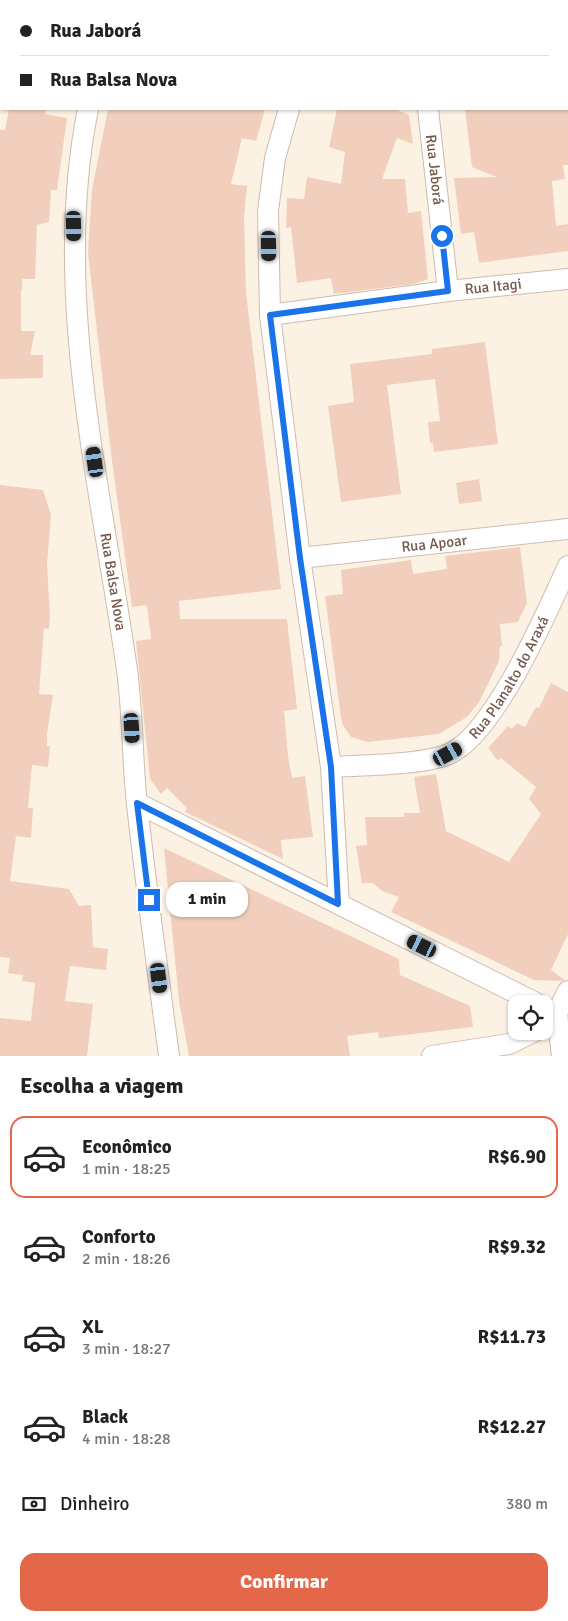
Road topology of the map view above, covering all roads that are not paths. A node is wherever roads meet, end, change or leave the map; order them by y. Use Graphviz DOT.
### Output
graph roads {
  1 [pos="88,110"];
  2 [pos="289,110"];
  3 [pos="428,110"];
  4 [pos="568,279"];
  5 [pos="448,291"];
  6 [pos="270,315"];
  7 [pos="568,529"];
  8 [pos="300,558"];
  9 [pos="568,566"];
  10 [pos="331,767"];
  11 [pos="137,803"];
  12 [pos="338,904"];
  13 [pos="568,991"];
  14 [pos="520,995"];
  15 [pos="553,1015"];
  16 [pos="517,1040"];
  17 [pos="169,1056"];
  18 [pos="432,1056"];
  19 [pos="562,1056"];
  1 -- 11 [label="street, Rua Balsa Nova"];
  2 -- 6 [label="street"];
  3 -- 5 [label="street, Rua Jaborá"];
  4 -- 5 [label="street, Rua Itagi"];
  5 -- 6 [label="street, Rua Itagi"];
  6 -- 8 [label="street"];
  7 -- 8 [label="street, Rua Apoar"];
  8 -- 10 [label="street"];
  9 -- 10 [label="street, Rua Planalto do Araxá"];
  10 -- 12 [label="street"];
  11 -- 12 [label="street"];
  11 -- 17 [label="street, Rua Balsa Nova"];
  12 -- 14 [label="street"];
  13 -- 15 [label="street"];
  15 -- 19 [label="street"];
  16 -- 18 [label="street"];
}
